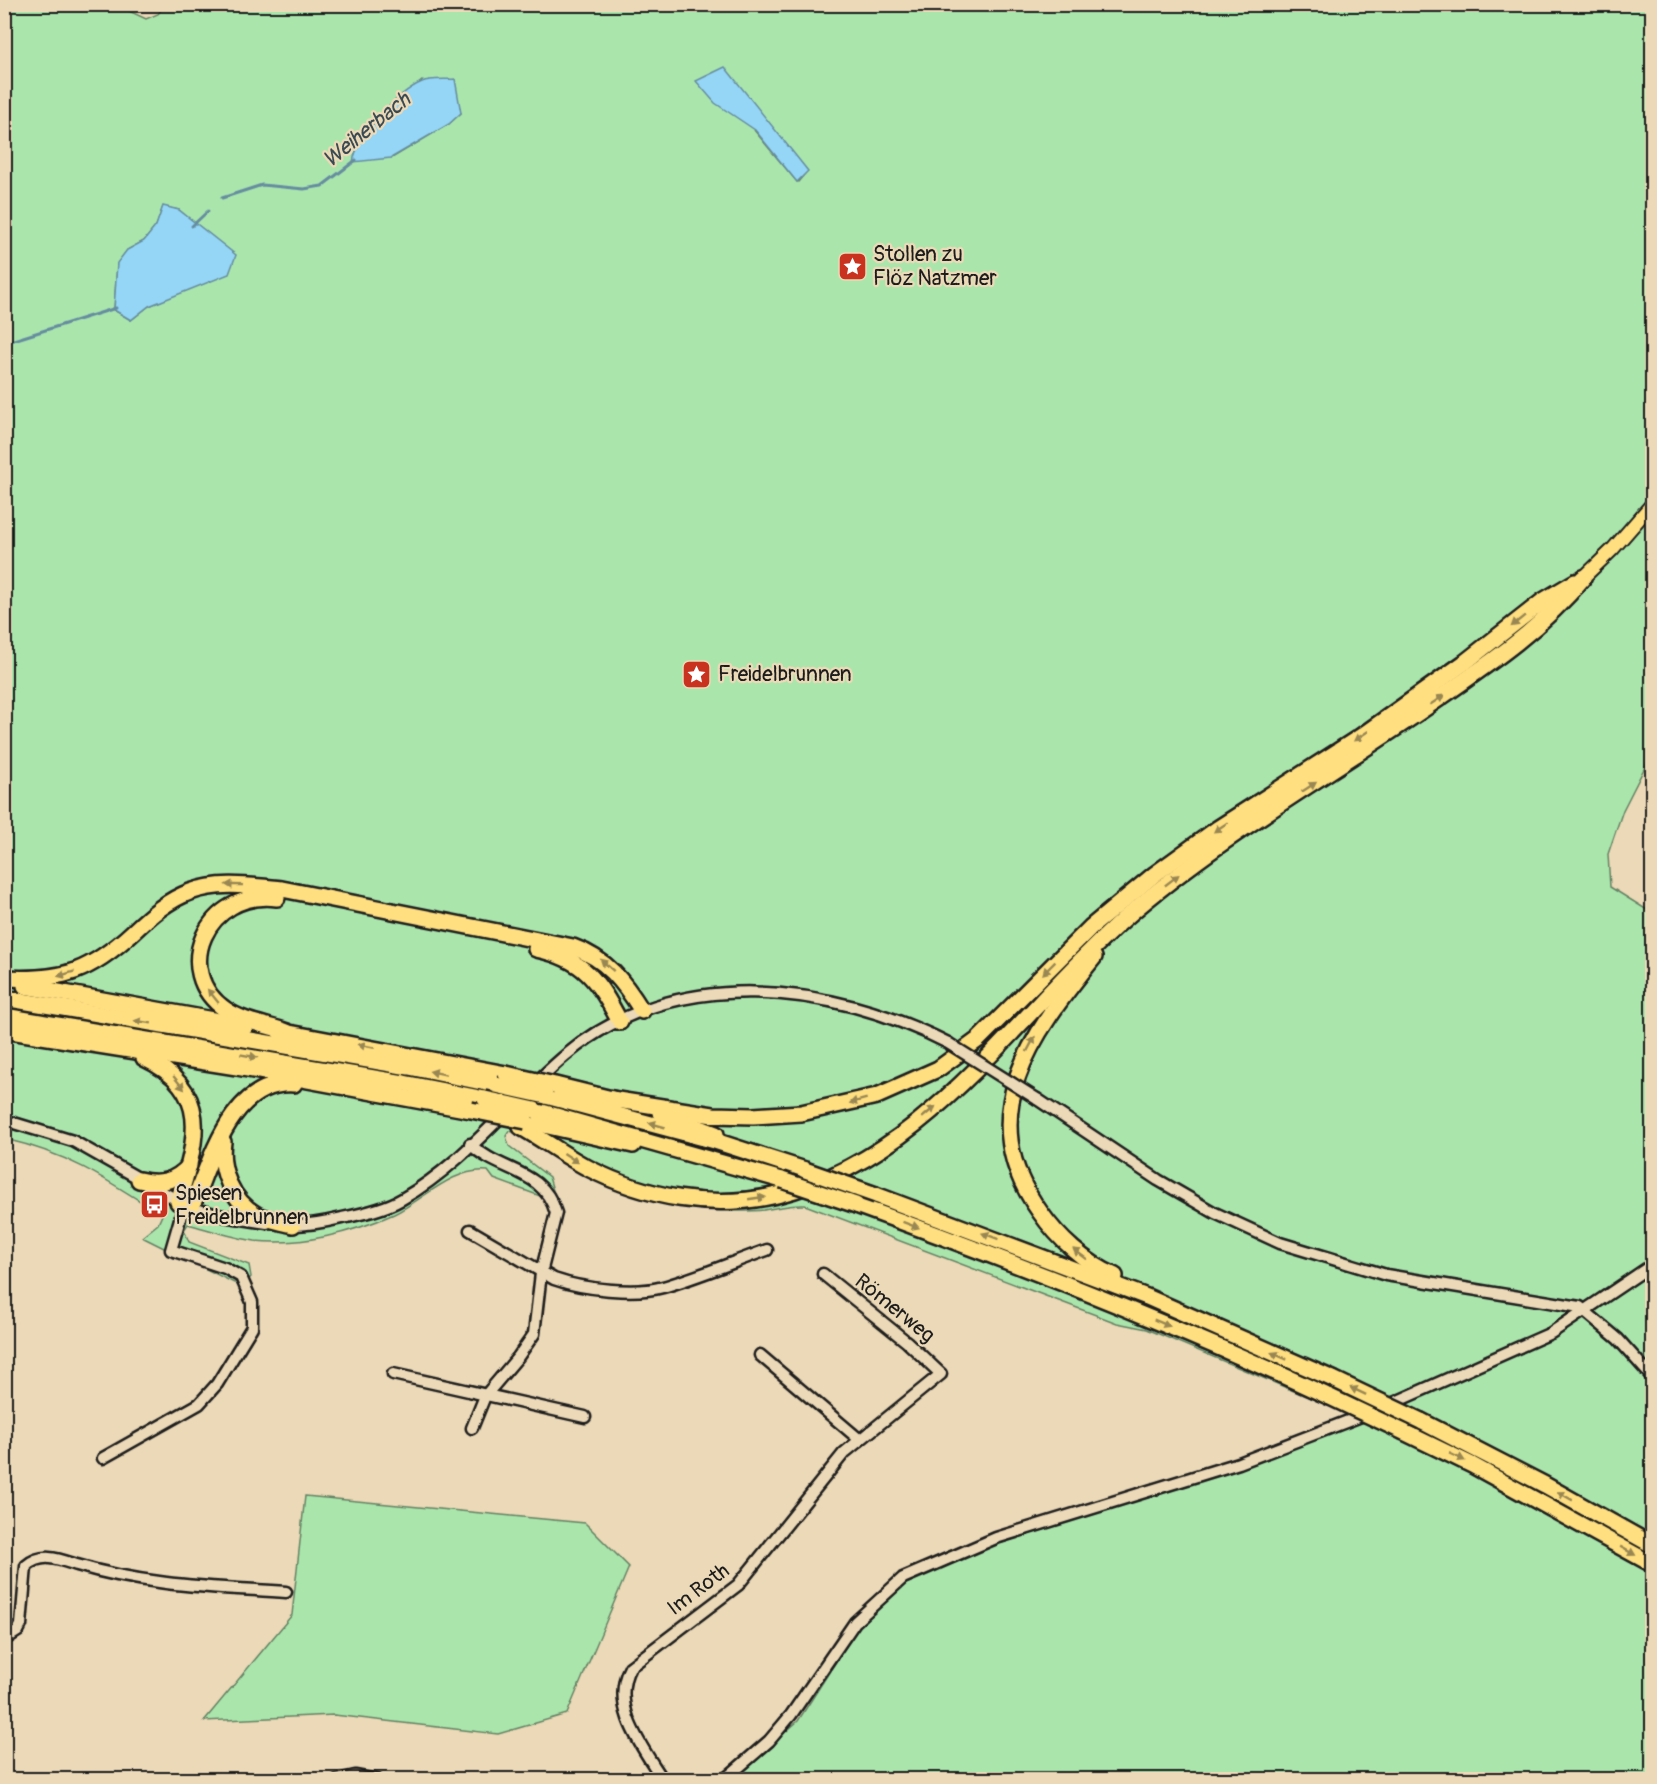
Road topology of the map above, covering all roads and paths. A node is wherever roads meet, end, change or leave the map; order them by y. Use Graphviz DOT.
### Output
graph roads {
  1 [pos="1653,504"];
  2 [pos="1583,578"];
  3 [pos="1126,917"];
  4 [pos="4,980"];
  5 [pos="4,998"];
  6 [pos="642,1011"];
  7 [pos="4,1016"];
  8 [pos="620,1022"];
  9 [pos="4,1030"];
  10 [pos="287,1032"];
  11 [pos="130,1052"];
  12 [pos="501,1080"];
  13 [pos="344,1088"];
  14 [pos="550,1091"];
  15 [pos="611,1099"];
  16 [pos="4,1120"];
  17 [pos="528,1120"];
  18 [pos="225,1130"];
  19 [pos="470,1144"];
  20 [pos="774,1160"];
  21 [pos="189,1166"];
  22 [pos="140,1180"];
  23 [pos="185,1205"];
  24 [pos="293,1225"];
  25 [pos="470,1230"];
  26 [pos="767,1250"];
  27 [pos="1653,1265"];
  28 [pos="540,1273"];
  29 [pos="823,1274"];
  30 [pos="1147,1297"];
  31 [pos="1587,1311"];
  32 [pos="759,1355"];
  33 [pos="393,1374"];
  34 [pos="941,1374"];
  35 [pos="1653,1377"];
  36 [pos="485,1396"];
  37 [pos="585,1417"];
  38 [pos="471,1428"];
  39 [pos="861,1440"];
  40 [pos="103,1458"];
  41 [pos="1653,1545"];
  42 [pos="1653,1564"];
  43 [pos="286,1592"];
  44 [pos="4,1640"];
  45 [pos="337,1779"];
  46 [pos="377,1779"];
  47 [pos="663,1779"];
  48 [pos="724,1779"];
  1 -- 2 [label="main road"];
  3 -- 2 [label="highway, one-way"];
  2 -- 15 [label="highway, one-way"];
  17 -- 3 [label="highway, one-way"];
  30 -- 3 [label="highway, one-way"];
  6 -- 4 [label="highway, one-way"];
  4 -- 10 [label="highway"];
  12 -- 5 [label="highway, one-way"];
  6 -- 8 [label="street"];
  6 -- 31 [label="street, bridge"];
  7 -- 17 [label="highway, one-way, bridge"];
  10 -- 8 [label="highway, one-way"];
  8 -- 19 [label="street"];
  9 -- 11 [label="highway"];
  12 -- 10 [label="highway, one-way"];
  11 -- 13 [label="highway"];
  11 -- 21 [label="highway, one-way"];
  12 -- 14 [label="highway, bridge"];
  13 -- 17 [label="highway, bridge"];
  13 -- 18 [label="highway"];
  14 -- 15 [label="highway"];
  20 -- 14 [label="highway, one-way"];
  15 -- 20 [label="highway"];
  16 -- 22 [label="street"];
  17 -- 42 [label="highway, one-way, bridge"];
  18 -- 23 [label="highway"];
  18 -- 24 [label="highway"];
  19 -- 24 [label="street"];
  19 -- 28 [label="street"];
  30 -- 20 [label="highway, one-way, bridge"];
  21 -- 22 [label="highway"];
  21 -- 23 [label="highway"];
  22 -- 23 [label="street"];
  23 -- 24 [label="street"];
  23 -- 40 [label="street"];
  25 -- 28 [label="street"];
  26 -- 28 [label="street"];
  27 -- 31 [label="street"];
  28 -- 36 [label="street"];
  29 -- 34 [label="street, Römerweg"];
  41 -- 30 [label="highway, one-way, bridge"];
  31 -- 35 [label="street"];
  31 -- 48 [label="street"];
  32 -- 39 [label="street"];
  33 -- 36 [label="street"];
  34 -- 39 [label="street, Im Roth"];
  36 -- 37 [label="street"];
  36 -- 38 [label="street"];
  39 -- 47 [label="street, Im Roth"];
  43 -- 44 [label="street"];
  45 -- 46 [label="street"];
}
